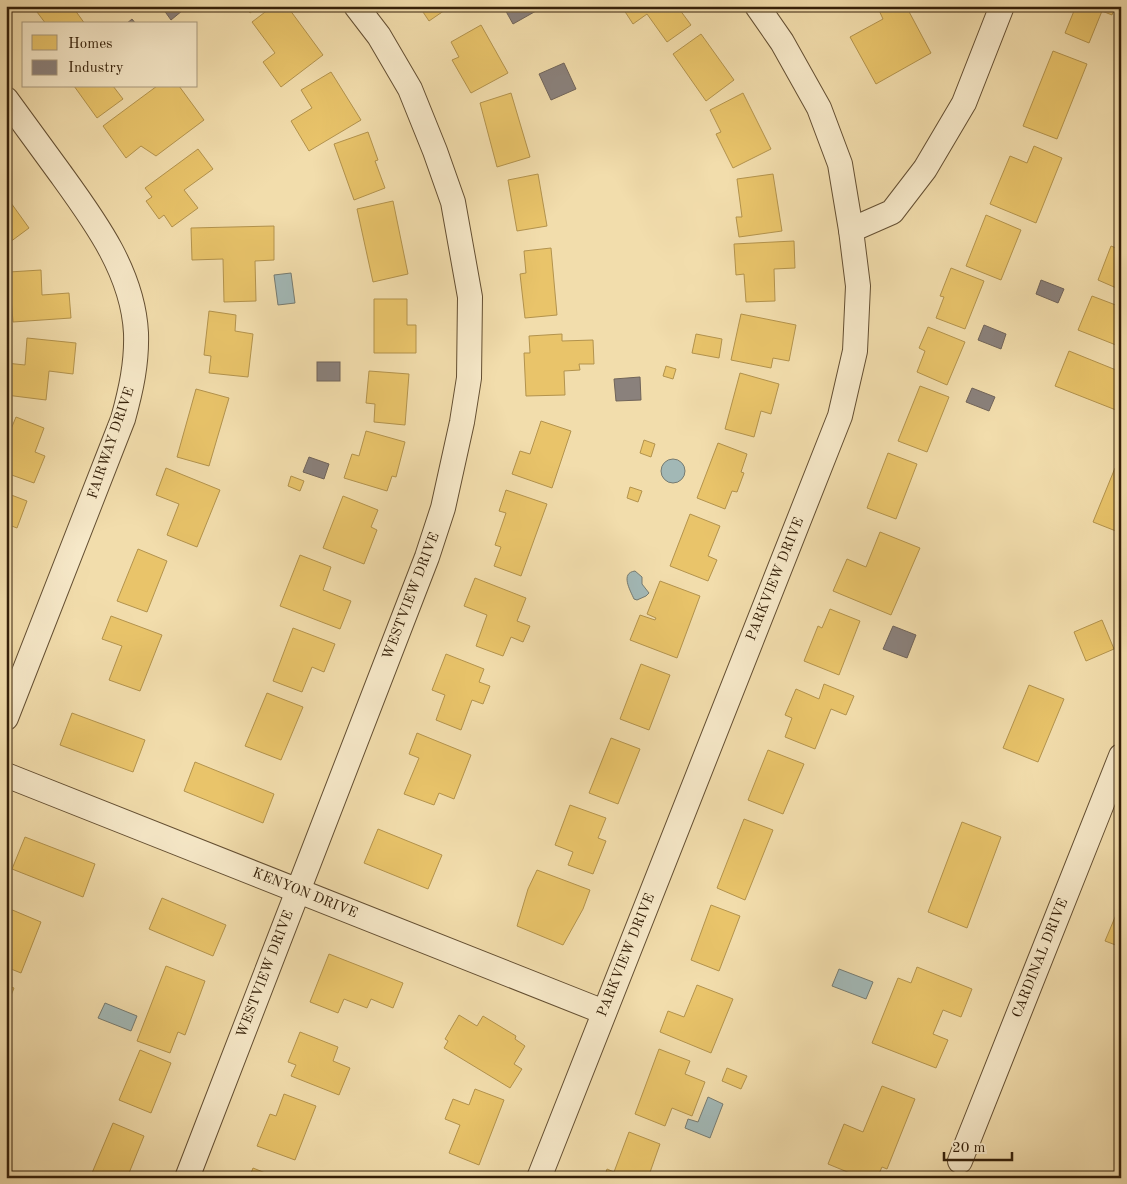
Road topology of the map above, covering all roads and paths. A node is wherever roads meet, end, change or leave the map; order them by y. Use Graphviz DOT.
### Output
graph roads {
  1 [pos="356,6"];
  2 [pos="758,6"];
  3 [pos="1002,6"];
  4 [pos="6,99"];
  5 [pos="851,230"];
  6 [pos="6,718"];
  7 [pos="1121,756"];
  8 [pos="6,775"];
  9 [pos="297,890"];
  10 [pos="604,1012"];
  11 [pos="960,1161"];
  12 [pos="187,1178"];
  13 [pos="539,1178"];
  1 -- 9 [label="street, WESTVIEW DRIVE"];
  2 -- 5 [label="street, PARKVIEW DRIVE"];
  3 -- 5 [label="street"];
  4 -- 6 [label="street, FAIRWAY DRIVE"];
  5 -- 10 [label="street, PARKVIEW DRIVE"];
  7 -- 11 [label="street, CARDINAL DRIVE"];
  8 -- 9 [label="street, KENYON DRIVE"];
  9 -- 10 [label="street, KENYON DRIVE"];
  9 -- 12 [label="street, WESTVIEW DRIVE"];
  10 -- 13 [label="street, PARKVIEW DRIVE"];
}
